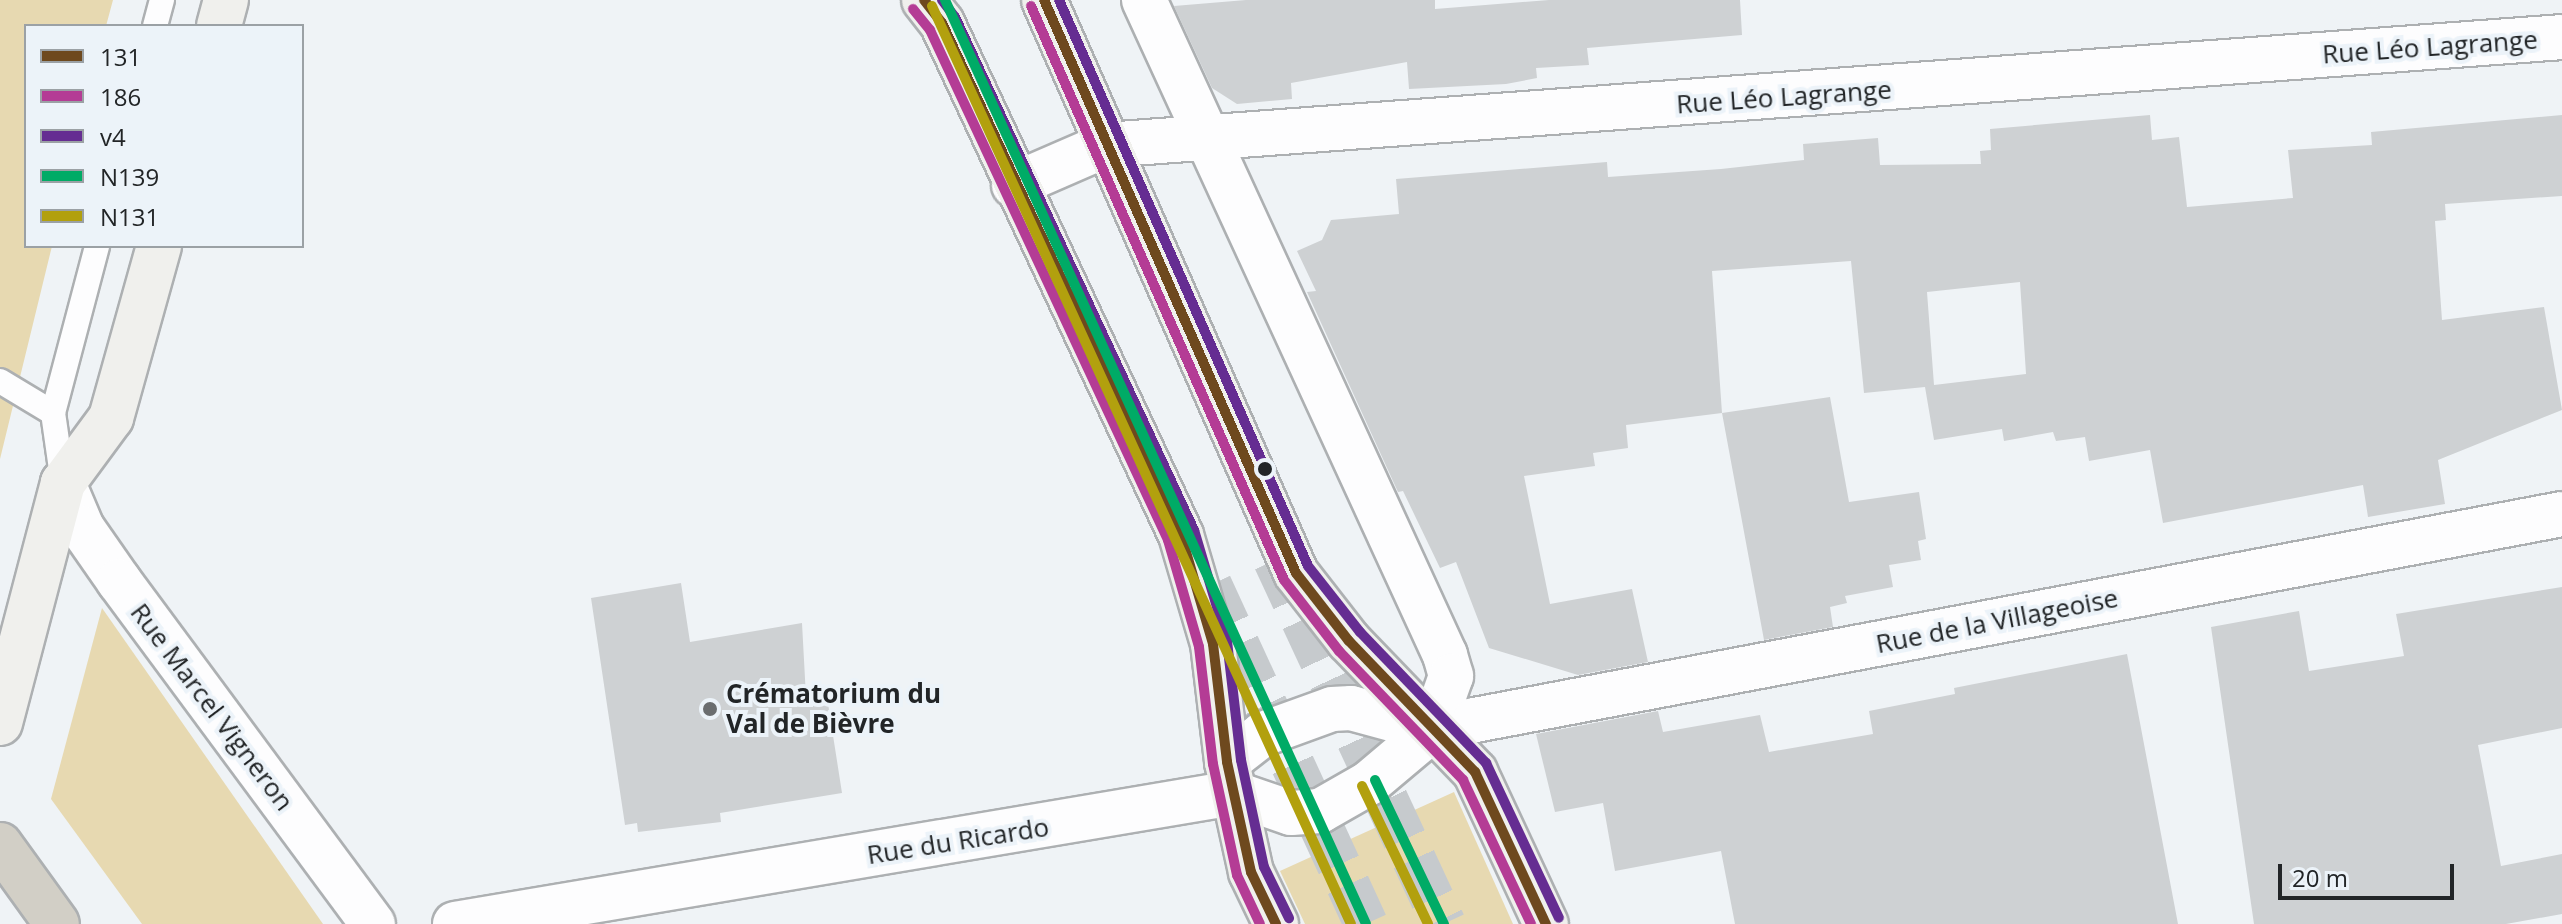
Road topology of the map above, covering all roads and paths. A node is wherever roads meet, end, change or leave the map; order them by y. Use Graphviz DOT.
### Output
graph roads {
  1 [pos="162,0"];
  2 [pos="226,0"];
  3 [pos="924,0"];
  4 [pos="1044,0"];
  5 [pos="1144,0"];
  6 [pos="156,24"];
  7 [pos="220,24"];
  8 [pos="2562,37"];
  9 [pos="1209,141"];
  10 [pos="1106,145"];
  11 [pos="1014,185"];
  12 [pos="96,248"];
  13 [pos="158,248"];
  14 [pos="0,381"];
  15 [pos="53,413"];
  16 [pos="63,483"];
  17 [pos="2562,514"];
  18 [pos="0,723"];
  19 [pos="1432,730"];
  20 [pos="1230,778"];
  21 [pos="0,845"];
  22 [pos="57,924"];
  23 [pos="373,924"];
  24 [pos="455,924"];
  25 [pos="1276,924"];
  26 [pos="1546,924"];
  1 -- 6 [label="lane"];
  2 -- 7 [label="main road"];
  3 -- 11 [label="main road"];
  4 -- 10 [label="main road"];
  5 -- 9 [label="street"];
  8 -- 9 [label="street, Rue Léo Lagrange"];
  9 -- 10 [label="street, Rue Léo Lagrange"];
  9 -- 19 [label="street"];
  10 -- 11 [label="street, Rue Léo Lagrange"];
  10 -- 19 [label="main road"];
  11 -- 20 [label="main road"];
  12 -- 15 [label="lane"];
  13 -- 16 [label="main road"];
  14 -- 15 [label="lane"];
  15 -- 16 [label="lane"];
  16 -- 18 [label="main road"];
  16 -- 23 [label="street, Rue Marcel Vigneron"];
  17 -- 19 [label="street, Rue de la Villageoise"];
  19 -- 20 [label="street"];
  19 -- 20 [label="street, Rue du Ricardo"];
  19 -- 26 [label="main road"];
  20 -- 24 [label="street, Rue du Ricardo"];
  20 -- 25 [label="main road"];
  21 -- 22 [label="highway"];
}
